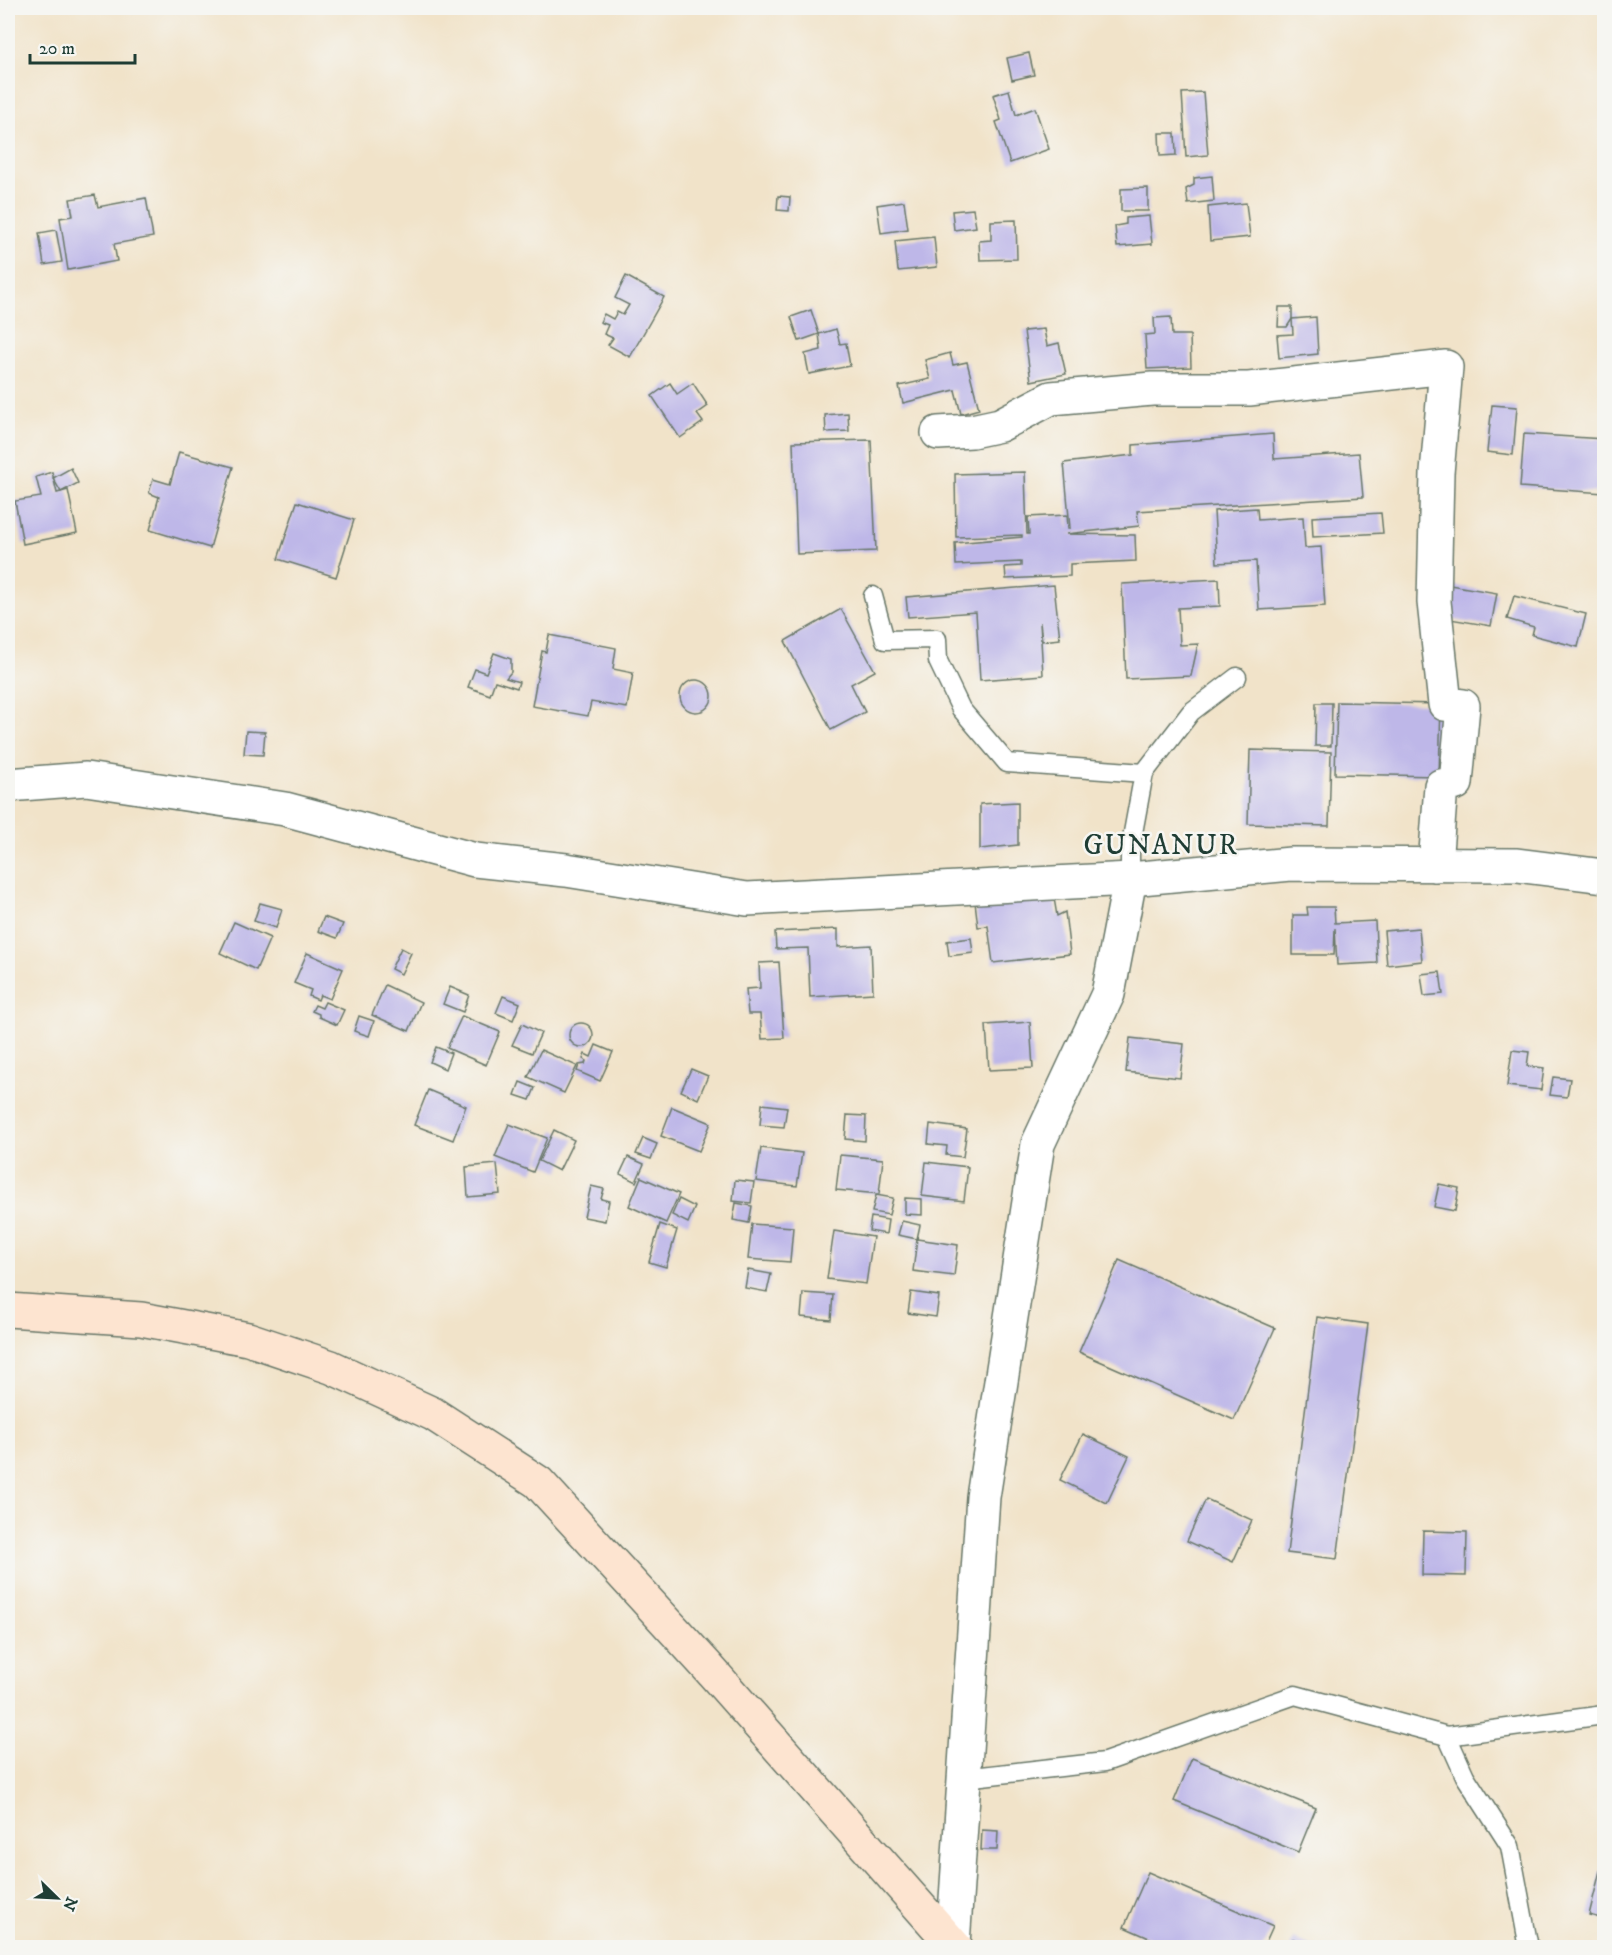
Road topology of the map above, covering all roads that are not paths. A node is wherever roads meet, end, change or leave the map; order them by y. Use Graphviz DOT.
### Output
graph roads {
  1 [pos="938,432"];
  2 [pos="873,596"];
  3 [pos="1238,677"];
  4 [pos="1144,773"];
  5 [pos="8,785"];
  6 [pos="1435,865"];
  7 [pos="1605,876"];
  8 [pos="1130,879"];
  9 [pos="8,1310"];
  10 [pos="1605,1715"];
  11 [pos="1448,1736"];
  12 [pos="964,1778"];
  13 [pos="955,1946"];
  14 [pos="1529,1947"];
  1 -- 6 [label="street"];
  2 -- 4 [label="lane"];
  3 -- 4 [label="lane"];
  4 -- 8 [label="lane"];
  5 -- 8 [label="street"];
  6 -- 7 [label="street"];
  6 -- 8 [label="street"];
  8 -- 12 [label="street"];
  9 -- 13 [label="street"];
  10 -- 11 [label="lane"];
  11 -- 12 [label="lane"];
  11 -- 14 [label="lane"];
  12 -- 13 [label="street"];
}
